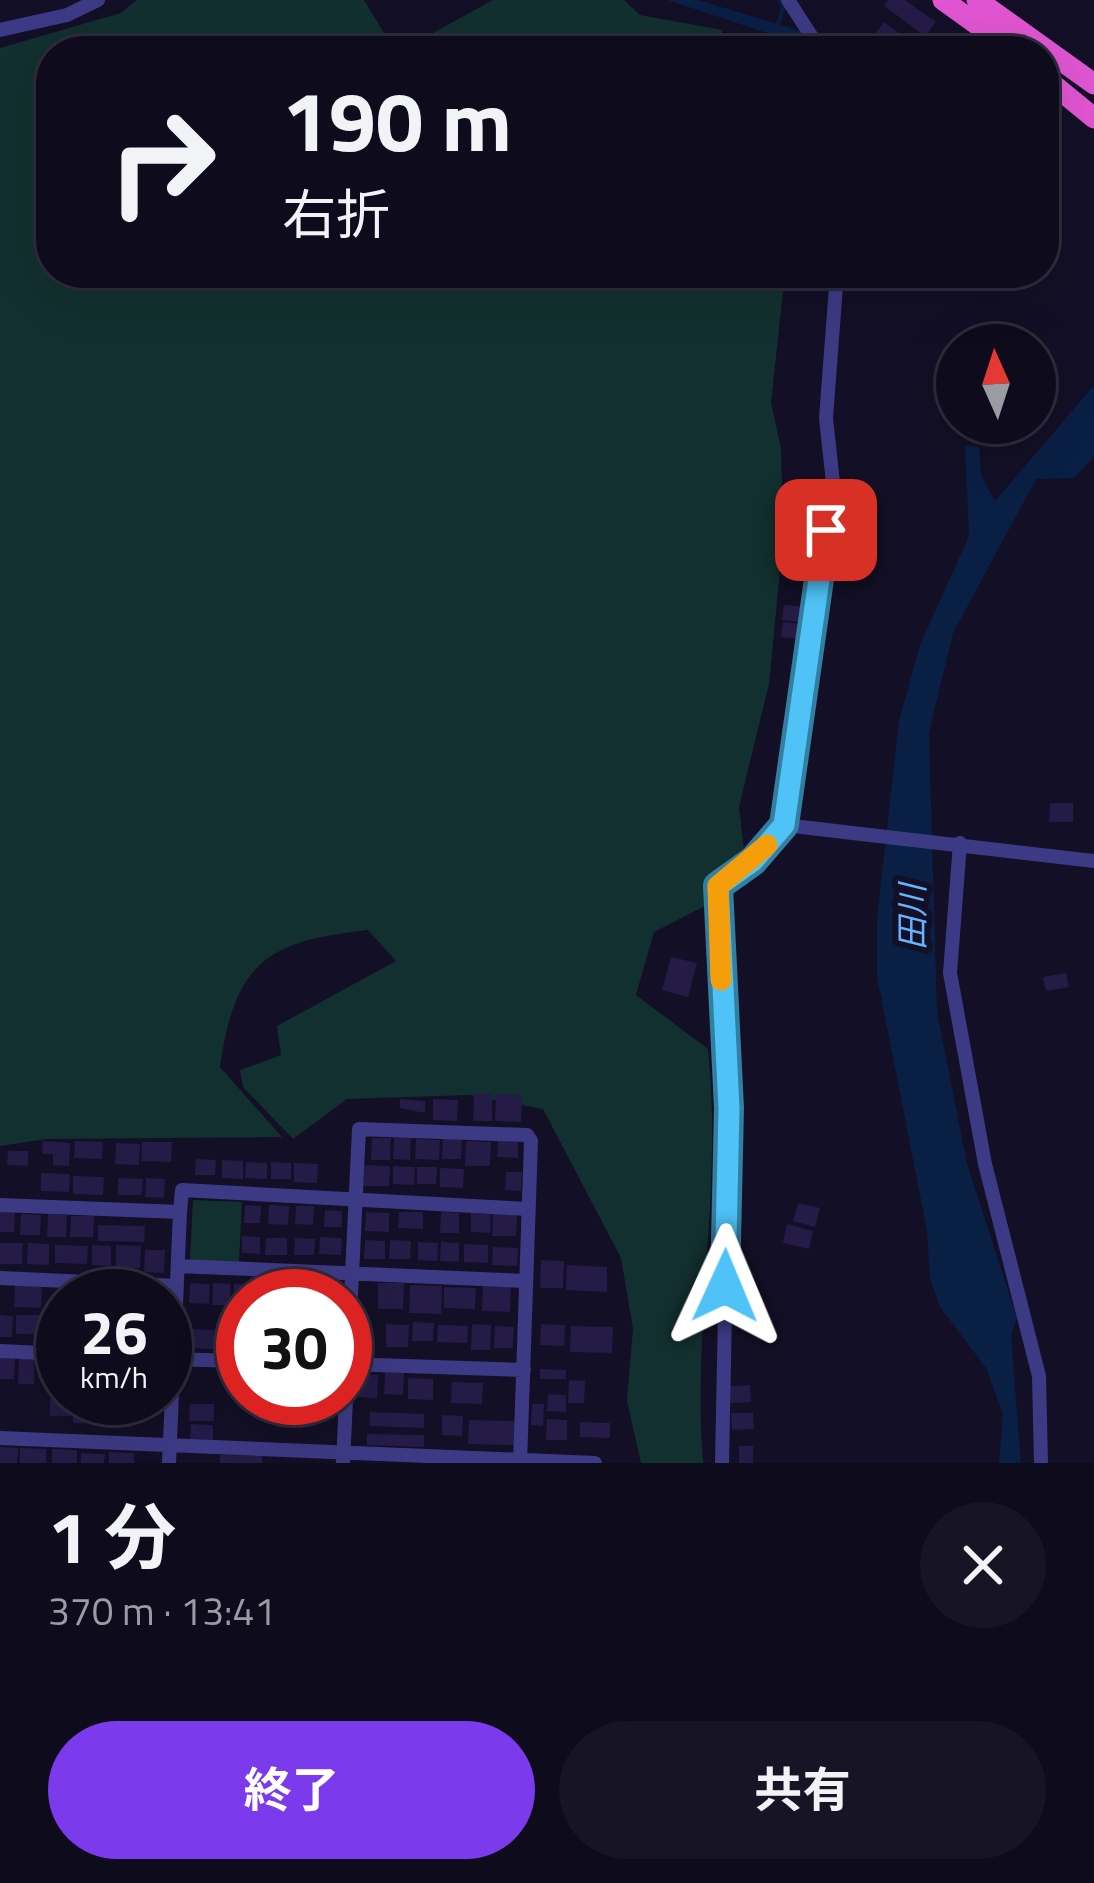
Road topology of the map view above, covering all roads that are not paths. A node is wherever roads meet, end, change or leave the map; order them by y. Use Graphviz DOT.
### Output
graph roads {
  1 [pos="98,0"];
  2 [pos="788,0"];
  3 [pos="943,0"];
  4 [pos="977,0"];
  5 [pos="0,30"];
  6 [pos="811,36"];
  7 [pos="992,36"];
  8 [pos="1027,36"];
  9 [pos="1059,59"];
  10 [pos="1094,84"];
  11 [pos="1059,85"];
  12 [pos="1059,88"];
  13 [pos="1094,108"];
  14 [pos="1094,118"];
  15 [pos="836,288"];
  16 [pos="784,825"];
  17 [pos="957,843"];
  18 [pos="1094,861"];
  19 [pos="355,1199"];
  20 [pos="0,1205"];
  21 [pos="528,1209"];
  22 [pos="180,1212"];
  23 [pos="178,1266"];
  24 [pos="178,1269"];
  25 [pos="264,1269"];
  26 [pos="351,1269"];
  27 [pos="372,1273"];
  28 [pos="0,1278"];
  29 [pos="36,1280"];
  30 [pos="526,1281"];
  31 [pos="0,1352"];
  32 [pos="36,1353"];
  33 [pos="372,1365"];
  34 [pos="524,1370"];
  35 [pos="170,1425"];
  36 [pos="344,1425"];
  37 [pos="0,1438"];
  38 [pos="170,1443"];
  39 [pos="343,1458"];
  40 [pos="520,1461"];
  41 [pos="169,1463"];
  42 [pos="595,1463"];
  43 [pos="722,1463"];
  44 [pos="1041,1463"];
  1 -- 5 [label="street"];
  2 -- 6 [label="street"];
  3 -- 7 [label="highway"];
  4 -- 8 [label="highway"];
  9 -- 10 [label="highway"];
  11 -- 13 [label="highway"];
  12 -- 14 [label="highway"];
  15 -- 16 [label="street"];
  16 -- 17 [label="street"];
  16 -- 43 [label="street"];
  17 -- 18 [label="street"];
  17 -- 44 [label="street"];
  19 -- 21 [label="street"];
  19 -- 21 [label="street"];
  19 -- 22 [label="street"];
  19 -- 26 [label="street"];
  20 -- 22 [label="street"];
  21 -- 30 [label="street"];
  22 -- 23 [label="street"];
  23 -- 24 [label="street"];
  23 -- 25 [label="street"];
  27 -- 30 [label="street"];
  28 -- 29 [label="street"];
  30 -- 34 [label="street"];
  31 -- 32 [label="street"];
  33 -- 34 [label="street"];
  34 -- 40 [label="street"];
  35 -- 38 [label="street"];
  36 -- 39 [label="street"];
  37 -- 38 [label="street"];
  38 -- 39 [label="street"];
  38 -- 41 [label="street"];
  39 -- 40 [label="street"];
  40 -- 42 [label="street"];
}
